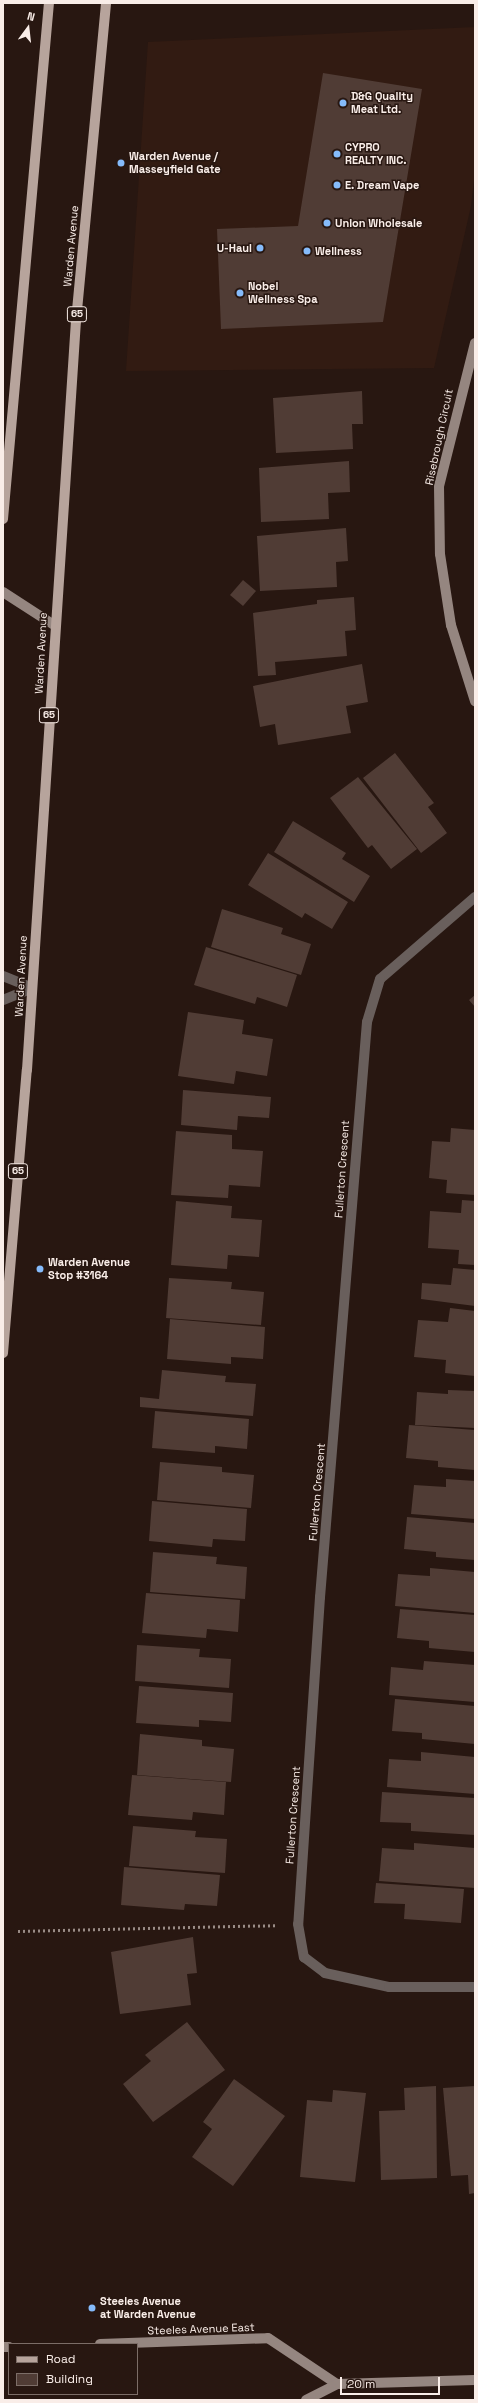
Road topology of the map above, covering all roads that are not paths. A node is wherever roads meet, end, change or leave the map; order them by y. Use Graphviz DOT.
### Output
graph roads {
  1 [pos="49,3"];
  2 [pos="106,3"];
  3 [pos="475,342"];
  4 [pos="3,519"];
  5 [pos="3,592"];
  6 [pos="54,625"];
  7 [pos="475,701"];
  8 [pos="475,897"];
  9 [pos="3,976"];
  10 [pos="32,988"];
  11 [pos="3,1000"];
  12 [pos="3,1353"];
  13 [pos="475,1987"];
  14 [pos="128,2343"];
  15 [pos="475,2380"];
  16 [pos="338,2384"];
  17 [pos="306,2400"];
  1 -- 4 [label="main road"];
  2 -- 6 [label="main road, Warden Avenue / 65"];
  3 -- 7 [label="main road, Risebrough Circuit"];
  5 -- 6 [label="main road"];
  6 -- 10 [label="main road, Warden Avenue / 65"];
  8 -- 13 [label="street, Fullerton Crescent"];
  9 -- 10 [label="street"];
  10 -- 11 [label="street"];
  10 -- 12 [label="main road, Warden Avenue / 65"];
  14 -- 16 [label="main road, Steeles Avenue East"];
  15 -- 16 [label="main road"];
  16 -- 17 [label="main road"];
}
